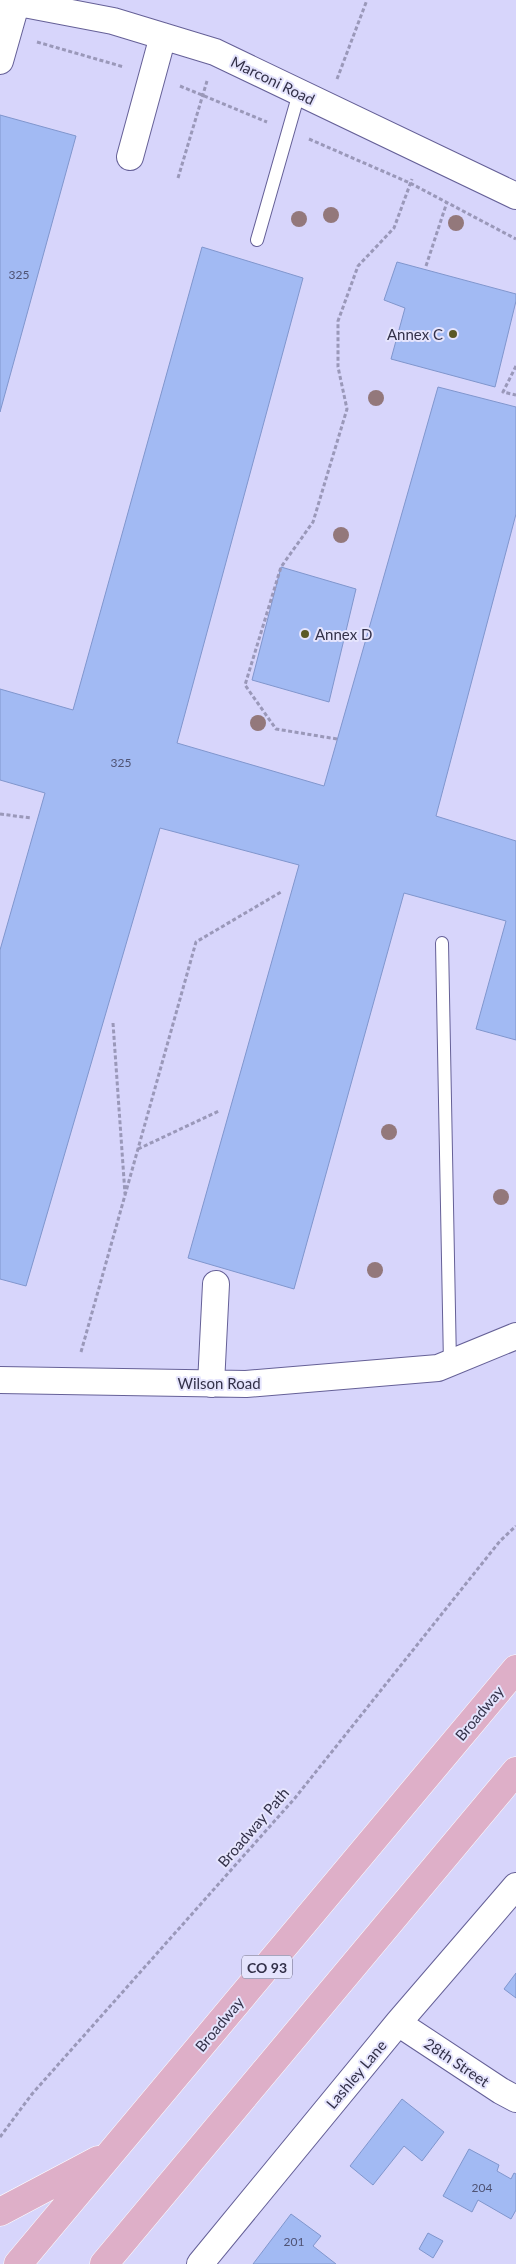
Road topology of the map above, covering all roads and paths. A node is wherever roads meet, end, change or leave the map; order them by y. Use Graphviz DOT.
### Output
graph roads {
  1 [pos="367,0"];
  2 [pos="10,1"];
  3 [pos="8,34"];
  4 [pos="163,36"];
  5 [pos="215,52"];
  6 [pos="0,61"];
  7 [pos="153,75"];
  8 [pos="299,93"];
  9 [pos="202,96"];
  10 [pos="326,107"];
  11 [pos="288,130"];
  12 [pos="326,147"];
  13 [pos="422,152"];
  14 [pos="130,157"];
  15 [pos="457,168"];
  16 [pos="178,178"];
  17 [pos="410,184"];
  18 [pos="516,196"];
  19 [pos="446,202"];
  20 [pos="516,239"];
  21 [pos="257,240"];
  22 [pos="426,266"];
  23 [pos="516,366"];
  24 [pos="516,395"];
  25 [pos="337,740"];
  26 [pos="0,814"];
  27 [pos="32,818"];
  28 [pos="281,892"];
  29 [pos="442,943"];
  30 [pos="113,1023"];
  31 [pos="219,1112"];
  32 [pos="138,1149"];
  33 [pos="125,1197"];
  34 [pos="216,1284"];
  35 [pos="516,1336"];
  36 [pos="81,1354"];
  37 [pos="444,1366"];
  38 [pos="0,1380"];
  39 [pos="211,1384"];
  40 [pos="516,1526"];
  41 [pos="516,1669"];
  42 [pos="516,1771"];
  43 [pos="516,1886"];
  44 [pos="398,2023"];
  45 [pos="516,2099"];
  46 [pos="0,2137"];
  47 [pos="114,2150"];
  48 [pos="0,2212"];
  49 [pos="18,2264"];
  50 [pos="104,2264"];
  51 [pos="200,2264"];
  1 -- 10 [label="path"];
  2 -- 3 [label="street"];
  2 -- 4 [label="street, Marconi Road"];
  3 -- 6 [label="street"];
  3 -- 7 [label="path"];
  4 -- 5 [label="street, Marconi Road"];
  4 -- 7 [label="street"];
  5 -- 8 [label="street, Marconi Road"];
  5 -- 9 [label="path"];
  7 -- 9 [label="path"];
  7 -- 14 [label="street"];
  8 -- 10 [label="street, Marconi Road"];
  8 -- 11 [label="lane"];
  9 -- 11 [label="path"];
  9 -- 16 [label="path"];
  10 -- 12 [label="path"];
  10 -- 13 [label="street, Marconi Road"];
  11 -- 12 [label="path"];
  11 -- 21 [label="lane"];
  12 -- 17 [label="path"];
  13 -- 15 [label="street, Marconi Road"];
  13 -- 17 [label="path"];
  15 -- 18 [label="street, Marconi Road"];
  15 -- 19 [label="path"];
  17 -- 19 [label="path"];
  17 -- 25 [label="path"];
  19 -- 20 [label="path"];
  19 -- 22 [label="path"];
  23 -- 24 [label="path"];
  26 -- 27 [label="path"];
  28 -- 32 [label="path"];
  29 -- 37 [label="lane"];
  30 -- 33 [label="path"];
  31 -- 32 [label="path"];
  32 -- 33 [label="path"];
  33 -- 36 [label="path"];
  34 -- 39 [label="street"];
  35 -- 37 [label="street"];
  37 -- 39 [label="street, Wilson Road"];
  38 -- 39 [label="street, Wilson Road"];
  40 -- 46 [label="path, Broadway Path"];
  41 -- 47 [label="main road, Broadway / CO 93"];
  42 -- 50 [label="main road"];
  43 -- 44 [label="street, Lashley Lane"];
  44 -- 45 [label="street, 28th Street"];
  44 -- 51 [label="street, Lashley Lane"];
  47 -- 48 [label="main road"];
  47 -- 49 [label="main road, Broadway / CO 93"];
}
